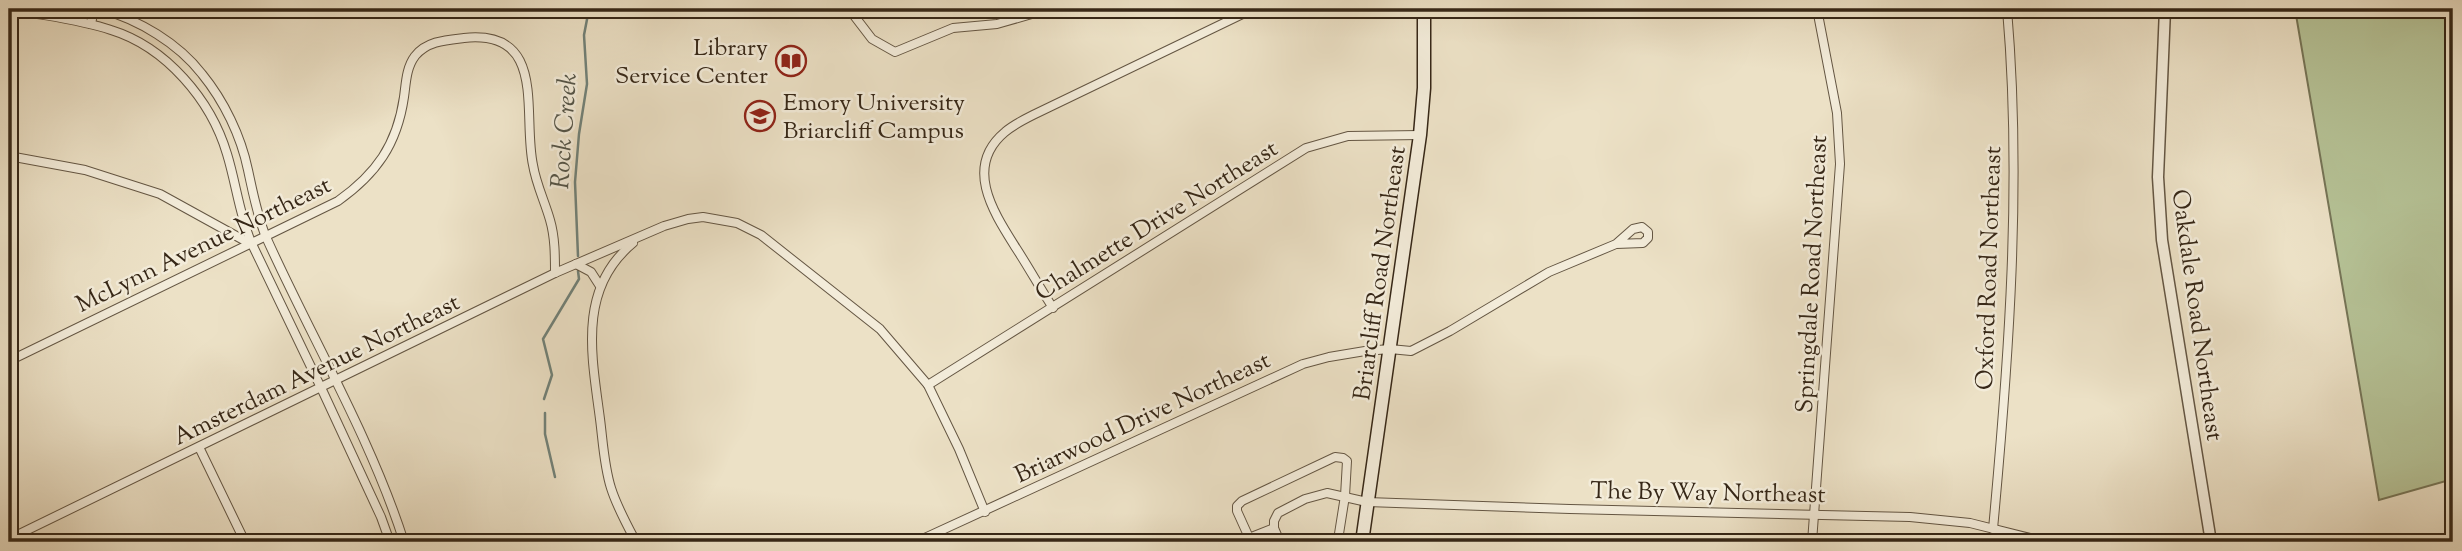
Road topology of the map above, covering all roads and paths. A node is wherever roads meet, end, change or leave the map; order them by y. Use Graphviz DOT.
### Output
graph roads {
  1 [pos="11,9"];
  2 [pos="94,9"];
  3 [pos="101,9"];
  4 [pos="849,9"];
  5 [pos="1049,9"];
  6 [pos="1253,9"];
  7 [pos="1424,9"];
  8 [pos="1816,9"];
  9 [pos="2007,9"];
  10 [pos="2165,9"];
  11 [pos="91,24"];
  12 [pos="197,69"];
  13 [pos="185,81"];
  14 [pos="1420,135"];
  15 [pos="9,156"];
  16 [pos="254,201"];
  17 [pos="239,203"];
  18 [pos="265,235"];
  19 [pos="640,237"];
  20 [pos="250,242"];
  21 [pos="1616,244"];
  22 [pos="576,264"];
  23 [pos="555,274"];
  24 [pos="600,286"];
  25 [pos="1053,308"];
  26 [pos="1390,349"];
  27 [pos="9,361"];
  28 [pos="335,381"];
  29 [pos="928,385"];
  30 [pos="321,388"];
  31 [pos="199,447"];
  32 [pos="1345,496"];
  33 [pos="1367,502"];
  34 [pos="985,512"];
  35 [pos="1814,513"];
  36 [pos="1274,528"];
  37 [pos="1993,529"];
  38 [pos="14,539"];
  39 [pos="1250,540"];
  40 [pos="245,542"];
  41 [pos="390,542"];
  42 [pos="404,542"];
  43 [pos="636,542"];
  44 [pos="739,542"];
  45 [pos="813,542"];
  46 [pos="916,542"];
  47 [pos="1280,542"];
  48 [pos="1316,542"];
  49 [pos="1362,542"];
  50 [pos="1812,542"];
  51 [pos="2046,542"];
  52 [pos="2211,542"];
  1 -- 11 [label="street"];
  2 -- 11 [label="street"];
  3 -- 12 [label="street"];
  4 -- 5 [label="street"];
  6 -- 25 [label="street"];
  7 -- 14 [label="main road, Briarcliff Road Northeast"];
  8 -- 35 [label="street, Springdale Road Northeast"];
  9 -- 37 [label="street, Oxford Road Northeast"];
  10 -- 52 [label="street, Oakdale Road Northeast"];
  11 -- 13 [label="street"];
  12 -- 13 [label="street"];
  12 -- 16 [label="street"];
  13 -- 17 [label="street"];
  14 -- 25 [label="street, Chalmette Drive Northeast"];
  14 -- 26 [label="main road, Briarcliff Road Northeast"];
  15 -- 20 [label="street"];
  16 -- 17 [label="street"];
  16 -- 18 [label="street"];
  17 -- 20 [label="street"];
  18 -- 20 [label="street, McLynn Avenue Northeast"];
  18 -- 23 [label="street, McLynn Avenue Northeast"];
  18 -- 28 [label="street"];
  19 -- 22 [label="street, Amsterdam Avenue Northeast"];
  19 -- 24 [label="street"];
  19 -- 29 [label="street, Amsterdam Avenue Northeast"];
  20 -- 27 [label="street, McLynn Avenue Northeast"];
  20 -- 30 [label="street"];
  21 -- 26 [label="street, Briarwood Drive Northeast"];
  22 -- 23 [label="street, Amsterdam Avenue Northeast"];
  22 -- 24 [label="street"];
  23 -- 28 [label="street, Amsterdam Avenue Northeast"];
  24 -- 43 [label="street"];
  25 -- 29 [label="street, Chalmette Drive Northeast"];
  26 -- 33 [label="main road, Briarcliff Road Northeast"];
  26 -- 34 [label="street, Briarwood Drive Northeast"];
  28 -- 30 [label="street, Amsterdam Avenue Northeast"];
  28 -- 42 [label="street"];
  29 -- 34 [label="street, Amsterdam Avenue Northeast"];
  30 -- 31 [label="street, Amsterdam Avenue Northeast"];
  30 -- 41 [label="street"];
  31 -- 38 [label="street, Amsterdam Avenue Northeast"];
  31 -- 40 [label="street"];
  32 -- 33 [label="street, The By Way Northeast"];
  32 -- 36 [label="street, The By Way Northeast"];
  32 -- 39 [label="street"];
  32 -- 48 [label="street"];
  33 -- 35 [label="street, The By Way Northeast"];
  33 -- 49 [label="main road, Briarcliff Road Northeast"];
  34 -- 46 [label="street, Briarwood Drive Northeast"];
  35 -- 37 [label="street, The By Way Northeast"];
  35 -- 50 [label="street, Springdale Road Northeast"];
  36 -- 39 [label="street"];
  36 -- 47 [label="street"];
  37 -- 51 [label="street, The By Way Northeast"];
  44 -- 45 [label="street"];
}
